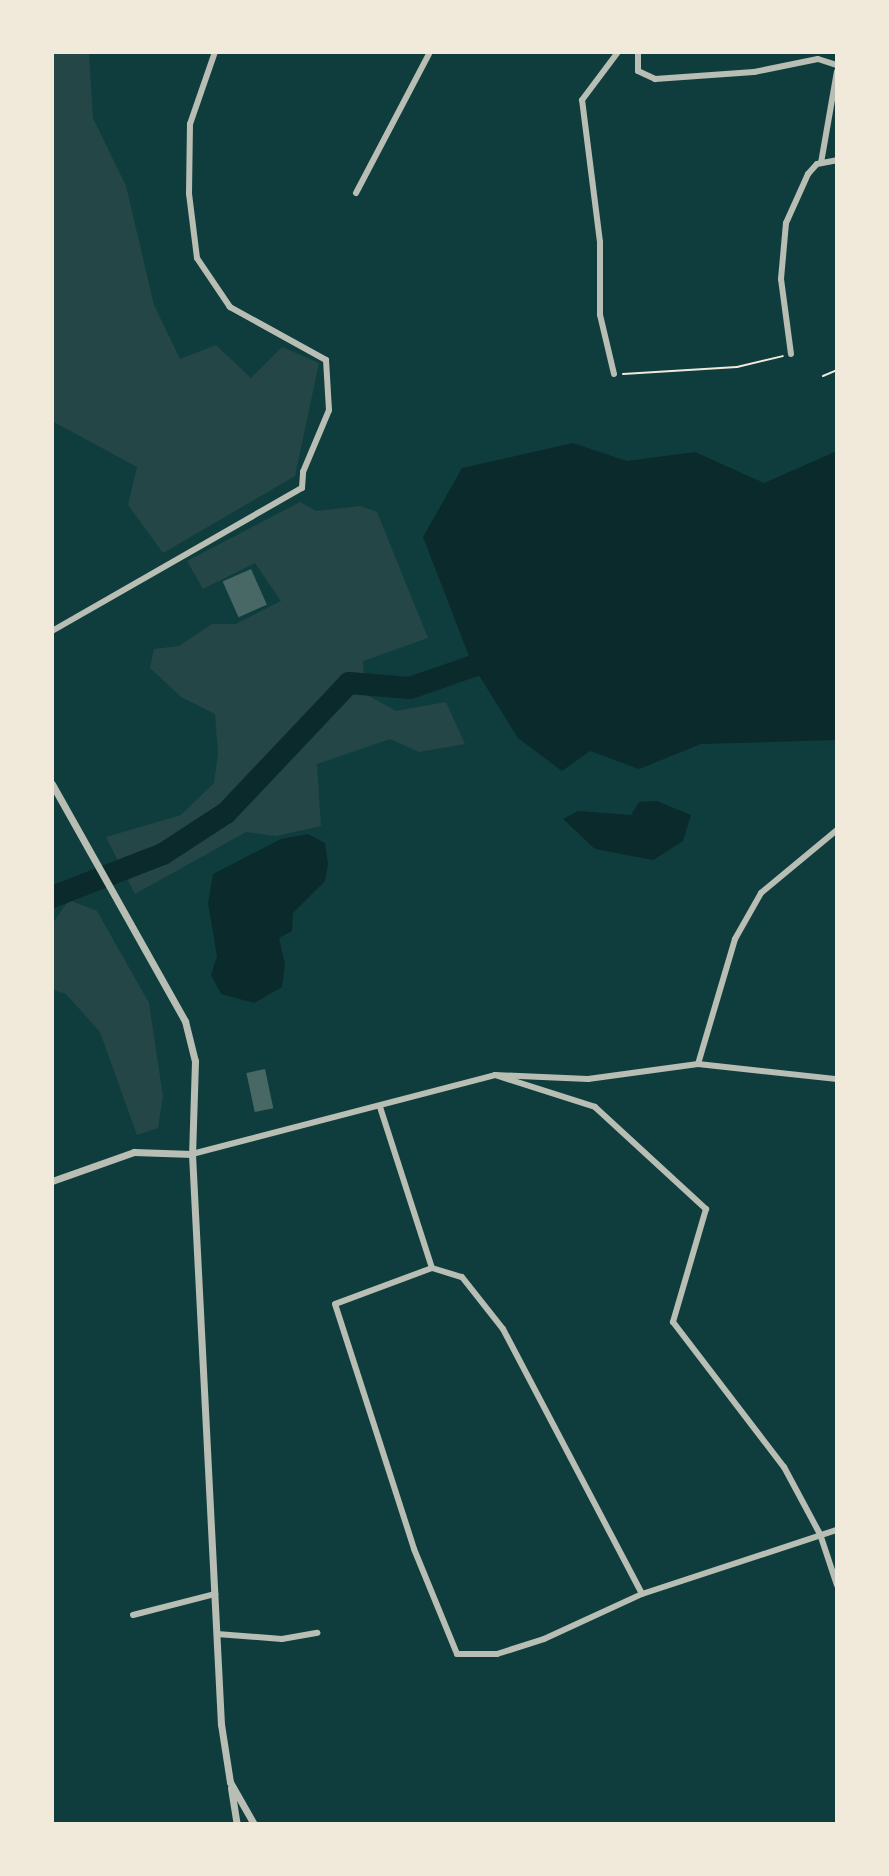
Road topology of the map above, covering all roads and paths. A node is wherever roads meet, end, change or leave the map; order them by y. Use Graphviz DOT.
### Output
graph roads {
  1 [pos="215,52"];
  2 [pos="430,52"];
  3 [pos="618,52"];
  4 [pos="638,52"];
  5 [pos="837,68"];
  6 [pos="837,160"];
  7 [pos="821,163"];
  8 [pos="356,193"];
  9 [pos="791,354"];
  10 [pos="837,370"];
  11 [pos="614,374"];
  12 [pos="823,376"];
  13 [pos="52,631"];
  14 [pos="52,784"];
  15 [pos="837,830"];
  16 [pos="698,1064"];
  17 [pos="495,1075"];
  18 [pos="837,1079"];
  19 [pos="380,1107"];
  20 [pos="192,1154"];
  21 [pos="52,1181"];
  22 [pos="432,1268"];
  23 [pos="837,1530"];
  24 [pos="820,1534"];
  25 [pos="837,1585"];
  26 [pos="215,1594"];
  27 [pos="642,1594"];
  28 [pos="133,1615"];
  29 [pos="317,1633"];
  30 [pos="217,1634"];
  31 [pos="230,1782"];
  32 [pos="237,1824"];
  33 [pos="254,1824"];
  1 -- 13 [label="street"];
  2 -- 8 [label="street"];
  3 -- 11 [label="street"];
  4 -- 5 [label="street"];
  5 -- 7 [label="street"];
  6 -- 7 [label="street"];
  7 -- 9 [label="street"];
  9 -- 11 [label="path"];
  10 -- 12 [label="path"];
  14 -- 20 [label="street"];
  15 -- 16 [label="street"];
  16 -- 17 [label="street"];
  16 -- 18 [label="street"];
  17 -- 19 [label="street"];
  17 -- 24 [label="street"];
  19 -- 20 [label="street"];
  19 -- 22 [label="street"];
  20 -- 21 [label="street"];
  20 -- 26 [label="street"];
  22 -- 27 [label="street"];
  22 -- 27 [label="street"];
  23 -- 24 [label="street"];
  24 -- 25 [label="street"];
  24 -- 27 [label="street"];
  26 -- 28 [label="street"];
  26 -- 30 [label="street"];
  29 -- 30 [label="street"];
  30 -- 31 [label="street"];
  31 -- 32 [label="street"];
  31 -- 33 [label="street"];
}
